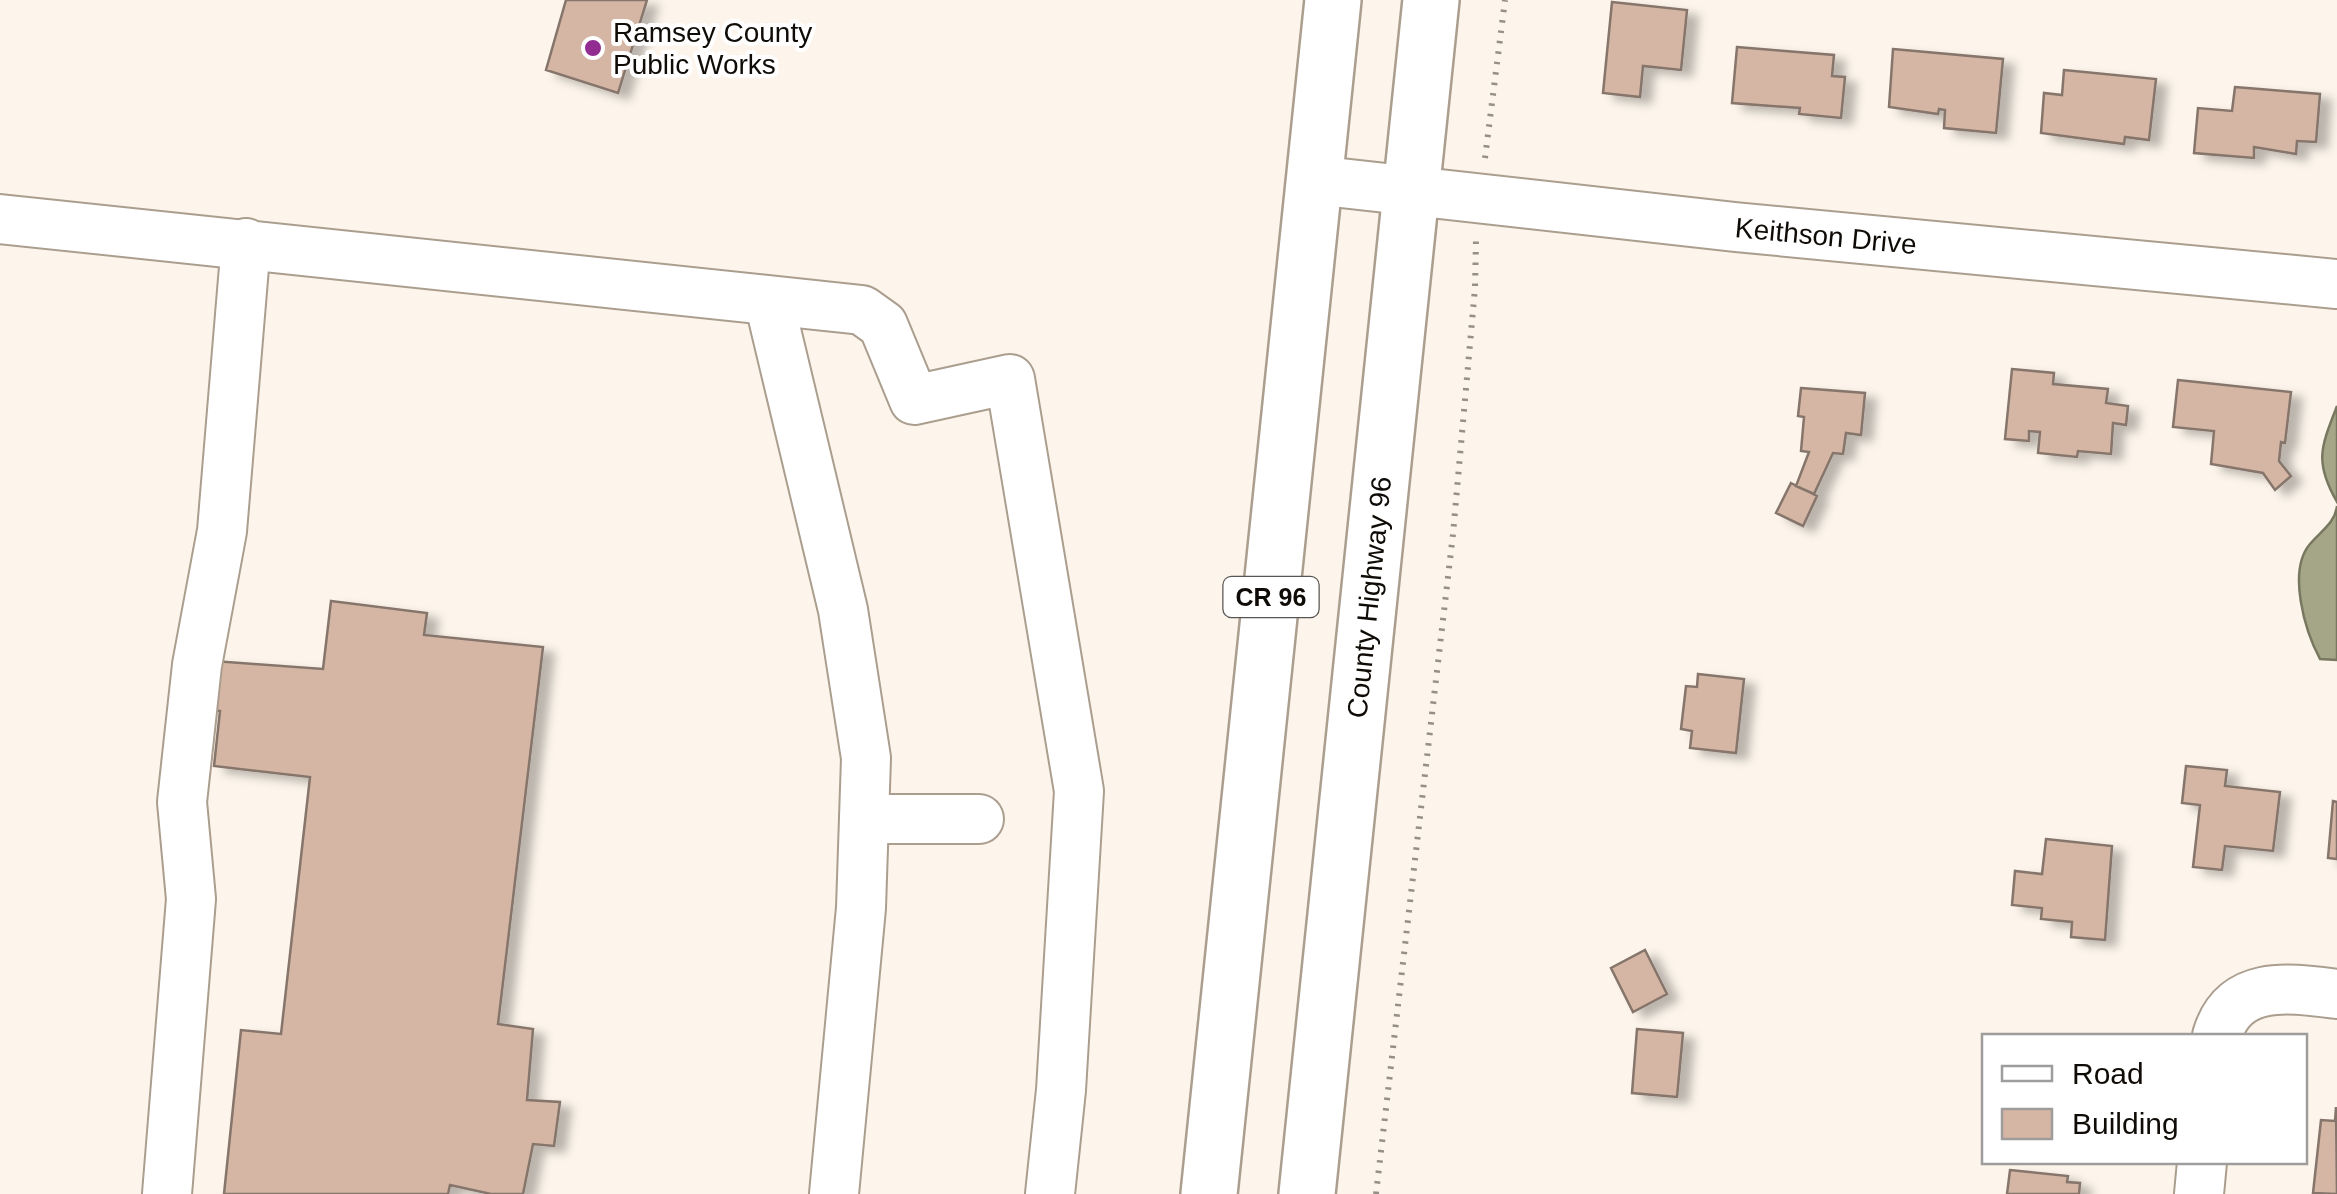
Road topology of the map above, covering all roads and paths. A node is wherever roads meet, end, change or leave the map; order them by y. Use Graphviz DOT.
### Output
graph roads {
  1 [pos="1333,0"];
  2 [pos="1431,0"];
  3 [pos="1505,0"];
  4 [pos="1484,170"];
  5 [pos="1314,180"];
  6 [pos="1411,190"];
  7 [pos="0,218"];
  8 [pos="1476,239"];
  9 [pos="246,243"];
  10 [pos="2337,284"];
  11 [pos="769,301"];
  12 [pos="864,819"];
  13 [pos="978,819"];
  14 [pos="2337,994"];
  15 [pos="2218,1034"];
  16 [pos="2202,1164"];
  17 [pos="168,1194"];
  18 [pos="834,1194"];
  19 [pos="1050,1194"];
  20 [pos="1208,1194"];
  21 [pos="1307,1194"];
  22 [pos="1376,1194"];
  23 [pos="2198,1194"];
  1 -- 5 [label="main road, CR 96"];
  2 -- 6 [label="main road, County Highway 96"];
  3 -- 4 [label="path"];
  5 -- 6 [label="street, Keithson Drive"];
  5 -- 20 [label="main road, CR 96"];
  6 -- 10 [label="street, Keithson Drive"];
  6 -- 21 [label="main road, County Highway 96"];
  7 -- 9 [label="street"];
  8 -- 22 [label="path"];
  9 -- 11 [label="street"];
  9 -- 17 [label="street"];
  11 -- 12 [label="street"];
  11 -- 19 [label="street"];
  12 -- 13 [label="street"];
  12 -- 18 [label="street"];
  14 -- 15 [label="street"];
  16 -- 23 [label="street"];
}
